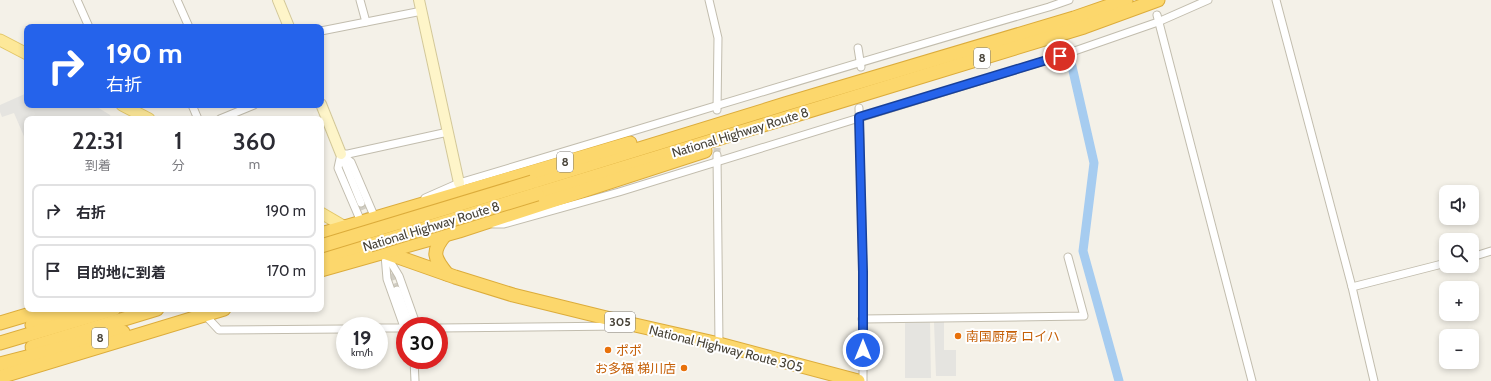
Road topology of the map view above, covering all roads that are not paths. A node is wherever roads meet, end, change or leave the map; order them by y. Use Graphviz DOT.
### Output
graph roads {
  1 [pos="77,0"];
  2 [pos="177,0"];
  3 [pos="278,0"];
  4 [pos="360,0"];
  5 [pos="419,0"];
  6 [pos="709,0"];
  7 [pos="1069,0"];
  8 [pos="1126,0"];
  9 [pos="1158,0"];
  10 [pos="1208,0"];
  11 [pos="1276,0"];
  12 [pos="422,11"];
  13 [pos="1157,18"];
  14 [pos="366,22"];
  15 [pos="88,24"];
  16 [pos="188,24"];
  17 [pos="287,24"];
  18 [pos="324,29"];
  19 [pos="0,40"];
  20 [pos="858,48"];
  21 [pos="24,52"];
  22 [pos="861,64"];
  23 [pos="784,104"];
  24 [pos="128,108"];
  25 [pos="246,108"];
  26 [pos="323,108"];
  27 [pos="717,108"];
  28 [pos="859,108"];
  29 [pos="804,112"];
  30 [pos="143,116"];
  31 [pos="227,116"];
  32 [pos="859,117"];
  33 [pos="448,132"];
  34 [pos="340,154"];
  35 [pos="717,158"];
  36 [pos="459,183"];
  37 [pos="534,188"];
  38 [pos="361,203"];
  39 [pos="403,209"];
  40 [pos="324,215"];
  41 [pos="376,218"];
  42 [pos="361,222"];
  43 [pos="478,225"];
  44 [pos="345,227"];
  45 [pos="324,233"];
  46 [pos="445,235"];
  47 [pos="324,245"];
  48 [pos="1491,251"];
  49 [pos="384,252"];
  50 [pos="1479,255"];
  51 [pos="1068,257"];
  52 [pos="324,258"];
  53 [pos="343,264"];
  54 [pos="1439,265"];
  55 [pos="324,269"];
  56 [pos="447,274"];
  57 [pos="324,277"];
  58 [pos="1352,287"];
  59 [pos="397,290"];
  60 [pos="37,312"];
  61 [pos="69,312"];
  62 [pos="104,312"];
  63 [pos="147,312"];
  64 [pos="202,312"];
  65 [pos="401,317"];
  66 [pos="407,317"];
  67 [pos="414,317"];
  68 [pos="862,319"];
  69 [pos="0,323"];
  70 [pos="635,325"];
  71 [pos="448,328"];
  72 [pos="336,329"];
  73 [pos="0,336"];
  74 [pos="0,343"];
  75 [pos="719,344"];
  76 [pos="0,357"];
  77 [pos="0,364"];
  78 [pos="414,369"];
  79 [pos="0,377"];
  80 [pos="415,381"];
  81 [pos="858,381"];
  82 [pos="863,381"];
  83 [pos="1252,381"];
  84 [pos="1374,381"];
  1 -- 15 [label="street"];
  2 -- 16 [label="street"];
  3 -- 17 [label="street"];
  4 -- 14 [label="street"];
  5 -- 12 [label="street"];
  6 -- 27 [label="street"];
  7 -- 22 [label="street"];
  8 -- 23 [label="highway, National Highway Route 8 / 8"];
  9 -- 29 [label="highway, National Highway Route 8 / 8"];
  10 -- 13 [label="street"];
  11 -- 58 [label="street"];
  12 -- 14 [label="street"];
  12 -- 33 [label="street"];
  13 -- 32 [label="street"];
  13 -- 83 [label="street"];
  14 -- 18 [label="street"];
  19 -- 21 [label="main road"];
  20 -- 22 [label="street"];
  22 -- 27 [label="street"];
  23 -- 37 [label="highway, National Highway Route 8 / 8"];
  23 -- 39 [label="highway, 8"];
  24 -- 30 [label="main road"];
  25 -- 31 [label="street"];
  26 -- 34 [label="street"];
  27 -- 36 [label="street"];
  28 -- 32 [label="street"];
  29 -- 37 [label="highway, National Highway Route 8 / 8"];
  29 -- 43 [label="highway, 8"];
  32 -- 35 [label="street"];
  32 -- 68 [label="street"];
  33 -- 34 [label="street"];
  33 -- 36 [label="street"];
  34 -- 38 [label="street"];
  34 -- 41 [label="street"];
  34 -- 42 [label="street"];
  35 -- 43 [label="street"];
  35 -- 75 [label="street"];
  36 -- 39 [label="street"];
  37 -- 47 [label="highway, National Highway Route 8 / 8, bridge"];
  37 -- 52 [label="highway, National Highway Route 8 / 8, bridge"];
  39 -- 41 [label="highway, 8"];
  40 -- 44 [label="main road"];
  41 -- 42 [label="highway, 8"];
  41 -- 49 [label="street"];
  42 -- 44 [label="highway, 8"];
  42 -- 49 [label="street"];
  43 -- 46 [label="highway, 8"];
  44 -- 45 [label="highway, 8"];
  44 -- 49 [label="highway, National Highway Route 305 / 305"];
  46 -- 49 [label="highway, 8"];
  46 -- 56 [label="highway"];
  48 -- 50 [label="street"];
  49 -- 53 [label="highway, 8"];
  49 -- 56 [label="highway, National Highway Route 305 / 305"];
  49 -- 65 [label="street"];
  49 -- 67 [label="street"];
  51 -- 68 [label="street"];
  53 -- 55 [label="highway, 8"];
  53 -- 57 [label="highway"];
  54 -- 58 [label="street"];
  56 -- 70 [label="highway, National Highway Route 305 / 305"];
  58 -- 84 [label="street"];
  59 -- 66 [label="street"];
  60 -- 69 [label="highway"];
  61 -- 73 [label="highway"];
  62 -- 74 [label="highway, 8"];
  63 -- 76 [label="highway, 8"];
  64 -- 72 [label="street"];
  64 -- 77 [label="highway, 8"];
  64 -- 79 [label="highway"];
  68 -- 82 [label="street"];
  70 -- 71 [label="street"];
  70 -- 75 [label="highway, National Highway Route 305 / 305"];
  75 -- 81 [label="highway, National Highway Route 305 / 305"];
  78 -- 80 [label="street"];
}
